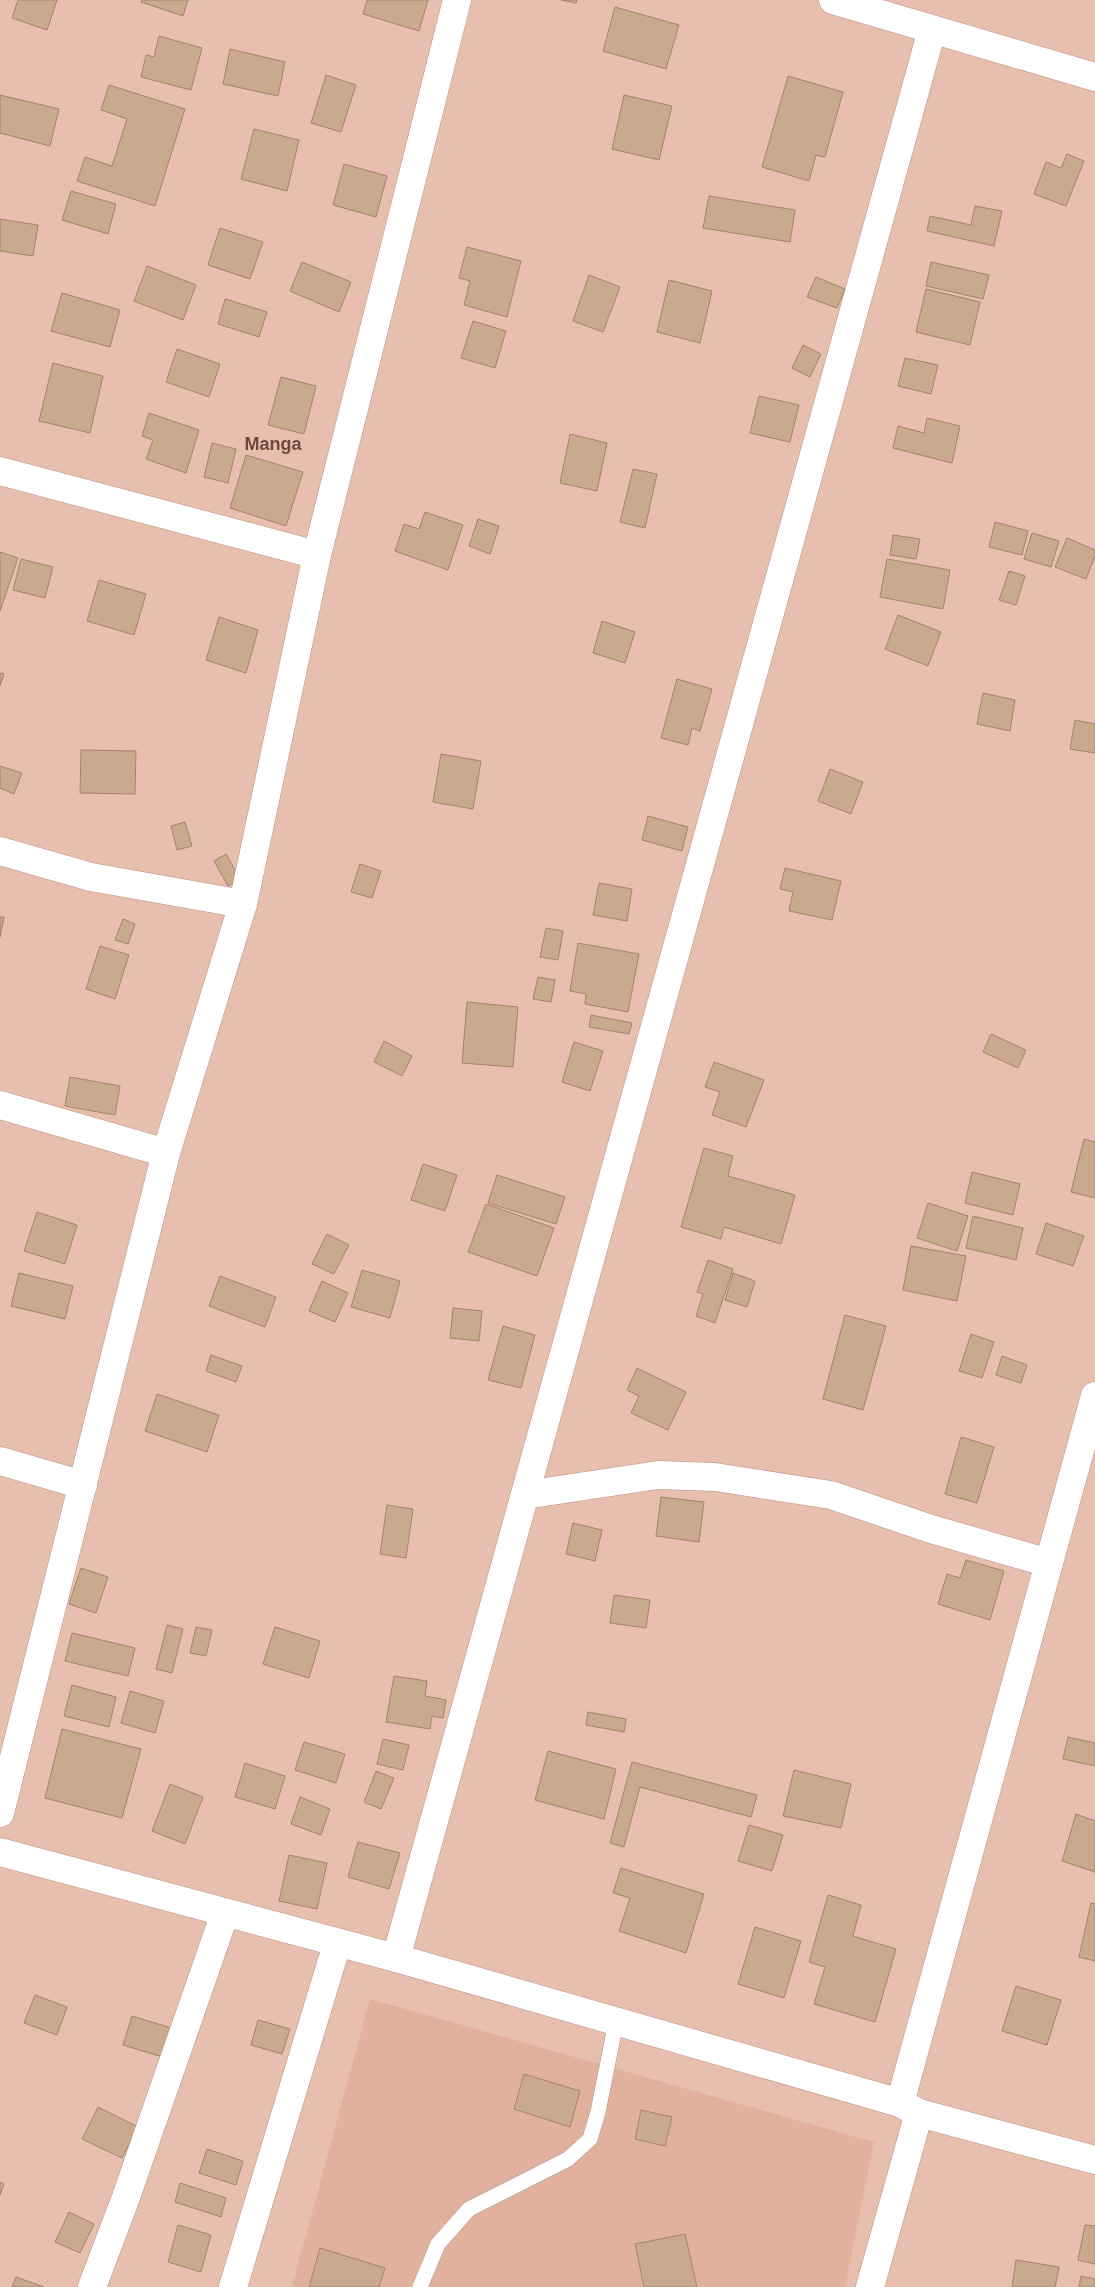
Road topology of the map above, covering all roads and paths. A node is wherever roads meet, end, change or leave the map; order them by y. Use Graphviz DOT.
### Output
graph roads {
  1 [pos="457,0"];
  2 [pos="833,0"];
  3 [pos="932,30"];
  4 [pos="1095,76"];
  5 [pos="0,471"];
  6 [pos="317,555"];
  7 [pos="0,851"];
  8 [pos="243,904"];
  9 [pos="0,1105"];
  10 [pos="166,1153"];
  11 [pos="1095,1396"];
  12 [pos="0,1462"];
  13 [pos="83,1485"];
  14 [pos="525,1495"];
  15 [pos="1049,1564"];
  16 [pos="0,1813"];
  17 [pos="0,1852"];
  18 [pos="225,1913"];
  19 [pos="337,1944"];
  20 [pos="396,1958"];
  21 [pos="616,2022"];
  22 [pos="909,2108"];
  23 [pos="1095,2160"];
  24 [pos="92,2287"];
  25 [pos="233,2287"];
  26 [pos="420,2287"];
  27 [pos="870,2287"];
  1 -- 6 [label="street"];
  2 -- 3 [label="street"];
  3 -- 4 [label="street"];
  3 -- 14 [label="street"];
  5 -- 6 [label="street"];
  6 -- 8 [label="street"];
  7 -- 8 [label="street"];
  8 -- 10 [label="street"];
  9 -- 10 [label="street"];
  10 -- 13 [label="street"];
  11 -- 15 [label="street"];
  12 -- 13 [label="street"];
  13 -- 16 [label="street"];
  14 -- 15 [label="street"];
  14 -- 20 [label="street"];
  15 -- 22 [label="street"];
  17 -- 18 [label="street"];
  18 -- 19 [label="street"];
  18 -- 24 [label="street"];
  19 -- 20 [label="street"];
  19 -- 25 [label="street"];
  20 -- 21 [label="street"];
  21 -- 22 [label="street"];
  21 -- 26 [label="lane"];
  22 -- 23 [label="street"];
  22 -- 27 [label="street"];
}
